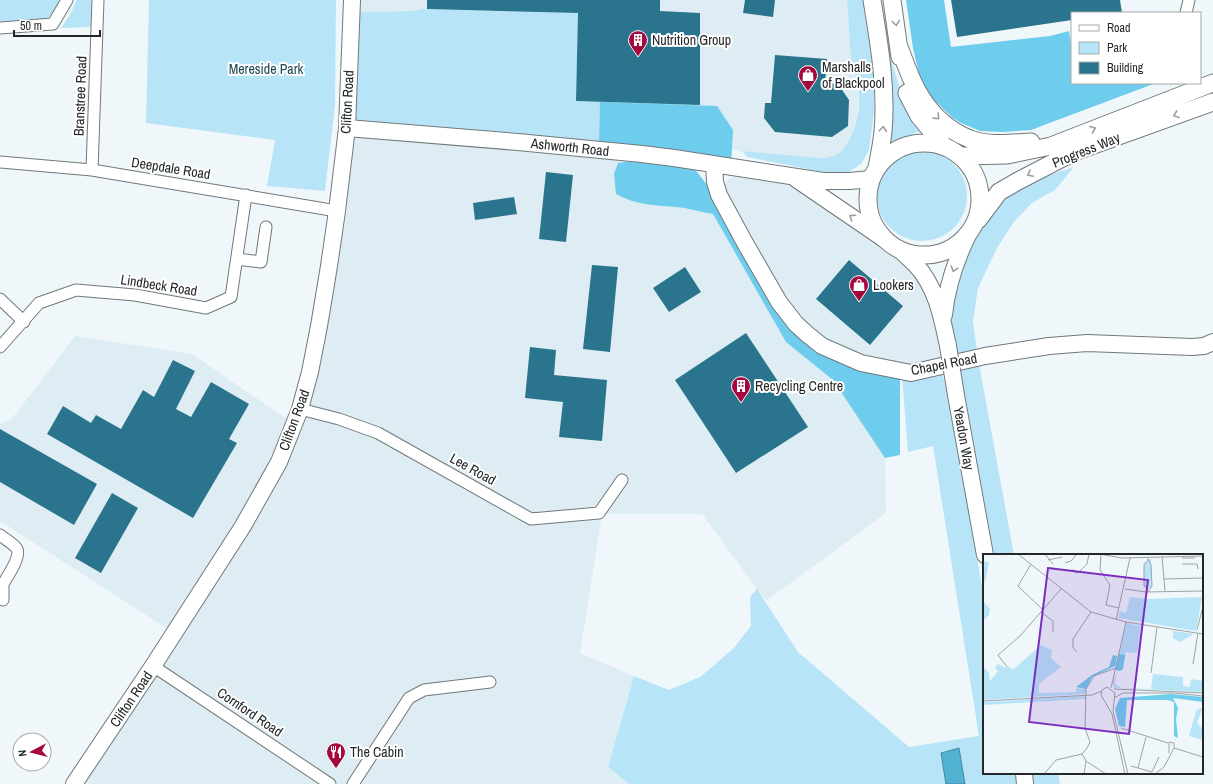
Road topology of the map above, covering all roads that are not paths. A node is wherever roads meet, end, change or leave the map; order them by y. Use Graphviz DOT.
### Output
graph roads {
  1 [pos="67,0"];
  2 [pos="98,0"];
  3 [pos="352,0"];
  4 [pos="872,0"];
  5 [pos="892,0"];
  6 [pos="1189,0"];
  7 [pos="1186,12"];
  8 [pos="0,28"];
  9 [pos="899,47"];
  10 [pos="1213,83"];
  11 [pos="1213,102"];
  12 [pos="347,128"];
  13 [pos="1071,137"];
  14 [pos="944,146"];
  15 [pos="961,156"];
  16 [pos="0,162"];
  17 [pos="714,164"];
  18 [pos="92,170"];
  19 [pos="874,174"];
  20 [pos="792,176"];
  21 [pos="246,195"];
  22 [pos="337,211"];
  23 [pos="266,228"];
  24 [pos="972,228"];
  25 [pos="884,239"];
  26 [pos="899,249"];
  27 [pos="237,259"];
  28 [pos="0,299"];
  29 [pos="943,321"];
  30 [pos="24,322"];
  31 [pos="1213,342"];
  32 [pos="0,347"];
  33 [pos="300,409"];
  34 [pos="622,480"];
  35 [pos="0,535"];
  36 [pos="985,554"];
  37 [pos="2,584"];
  38 [pos="3,600"];
  39 [pos="153,666"];
  40 [pos="490,682"];
  41 [pos="1024,774"];
  42 [pos="74,784"];
  43 [pos="329,784"];
  44 [pos="353,784"];
  45 [pos="1026,784"];
  1 -- 8 [label="street"];
  2 -- 18 [label="street, Branstree Road"];
  3 -- 12 [label="street, Clifton Road"];
  19 -- 4 [label="main road, one-way"];
  5 -- 9 [label="main road, one-way"];
  6 -- 7 [label="street"];
  9 -- 13 [label="main road, one-way"];
  9 -- 14 [label="main road"];
  13 -- 10 [label="main road, Progress Way, one-way"];
  11 -- 24 [label="main road, Progress Way, one-way"];
  12 -- 17 [label="street, Ashworth Road"];
  12 -- 22 [label="street, Clifton Road"];
  13 -- 15 [label="main road, Progress Way"];
  14 -- 15 [label="main road"];
  14 -- 19 [label="main road"];
  15 -- 24 [label="main road"];
  16 -- 18 [label="street, Deepdale Road"];
  17 -- 20 [label="street, Ashworth Road"];
  17 -- 31 [label="street, Chapel Road"];
  18 -- 21 [label="street, Deepdale Road"];
  19 -- 20 [label="street, Ashworth Road"];
  19 -- 25 [label="main road"];
  25 -- 20 [label="street, Ashworth Road, one-way"];
  21 -- 22 [label="street, Deepdale Road"];
  21 -- 27 [label="street, Lindbeck Road"];
  22 -- 33 [label="street, Clifton Road"];
  23 -- 27 [label="street"];
  24 -- 26 [label="main road"];
  24 -- 29 [label="street, Yeadon Way, one-way"];
  25 -- 26 [label="main road"];
  26 -- 29 [label="street, Yeadon Way"];
  27 -- 30 [label="street, Lindbeck Road"];
  28 -- 30 [label="street"];
  29 -- 36 [label="street, Yeadon Way, bridge"];
  30 -- 32 [label="street, Lindbeck Road"];
  33 -- 34 [label="street, Lee Road"];
  33 -- 39 [label="street, Clifton Road"];
  35 -- 37 [label="street"];
  37 -- 38 [label="street"];
  39 -- 42 [label="street, Clifton Road"];
  39 -- 43 [label="street, Cornford Road"];
  40 -- 44 [label="street"];
  41 -- 45 [label="street"];
}
